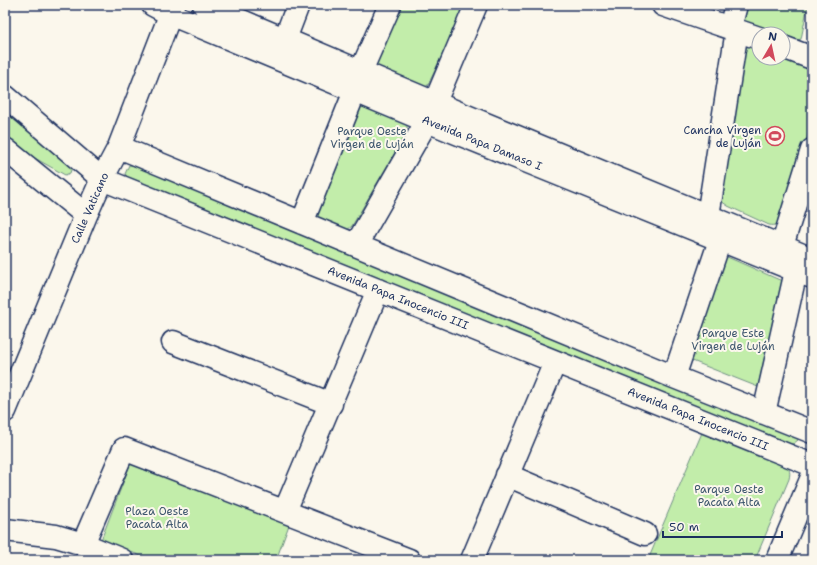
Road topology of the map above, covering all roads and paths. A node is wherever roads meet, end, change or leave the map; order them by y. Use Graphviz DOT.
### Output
graph roads {
  1 [pos="204,5"];
  2 [pos="298,5"];
  3 [pos="390,5"];
  4 [pos="476,5"];
  5 [pos="663,5"];
  6 [pos="736,5"];
  7 [pos="166,8"];
  8 [pos="733,29"];
  9 [pos="751,35"];
  10 [pos="285,39"];
  11 [pos="791,48"];
  12 [pos="811,52"];
  13 [pos="358,81"];
  14 [pos="5,96"];
  15 [pos="431,112"];
  16 [pos="119,148"];
  17 [pos="5,149"];
  18 [pos="812,150"];
  19 [pos="102,179"];
  20 [pos="86,215"];
  21 [pos="708,216"];
  22 [pos="302,223"];
  23 [pos="720,240"];
  24 [pos="356,245"];
  25 [pos="782,246"];
  26 [pos="807,269"];
  27 [pos="378,290"];
  28 [pos="173,342"];
  29 [pos="555,362"];
  30 [pos="674,377"];
  31 [pos="8,396"];
  32 [pos="331,404"];
  33 [pos="764,413"];
  34 [pos="812,432"];
  35 [pos="812,466"];
  36 [pos="507,475"];
  37 [pos="812,476"];
  38 [pos="285,511"];
  39 [pos="5,530"];
  40 [pos="645,534"];
  41 [pos="83,544"];
  42 [pos="122,560"];
  43 [pos="409,560"];
  44 [pos="472,560"];
  45 [pos="777,560"];
  1 -- 10 [label="street, Avenida Papa Damaso I"];
  2 -- 10 [label="street"];
  3 -- 13 [label="street"];
  4 -- 15 [label="street"];
  5 -- 8 [label="street"];
  6 -- 8 [label="street"];
  7 -- 13 [label="street, Avenida Papa Damaso I"];
  7 -- 16 [label="street, Calle Vaticano"];
  8 -- 9 [label="street"];
  8 -- 21 [label="street"];
  10 -- 13 [label="street, Avenida Papa Damaso I"];
  11 -- 12 [label="street"];
  13 -- 15 [label="street, Avenida Papa Damaso I"];
  13 -- 22 [label="street"];
  14 -- 19 [label="street, Avenida Papa Inocencio III"];
  15 -- 21 [label="street, Avenida Papa Damaso I"];
  15 -- 23 [label="street, Avenida Papa Damaso I"];
  15 -- 24 [label="street"];
  16 -- 19 [label="street, Calle Vaticano"];
  16 -- 22 [label="street"];
  17 -- 20 [label="street"];
  18 -- 25 [label="street"];
  19 -- 20 [label="street, Calle Vaticano"];
  19 -- 27 [label="street, Avenida Papa Inocencio III"];
  20 -- 31 [label="street, Calle Vaticano"];
  21 -- 25 [label="street, Avenida Papa Damaso I"];
  22 -- 24 [label="street"];
  23 -- 26 [label="street, Avenida Papa Damaso I"];
  23 -- 30 [label="street"];
  24 -- 30 [label="street"];
  25 -- 26 [label="street, Avenida Papa Damaso I"];
  26 -- 33 [label="street"];
  27 -- 29 [label="street, Avenida Papa Inocencio III"];
  27 -- 32 [label="street"];
  28 -- 32 [label="street"];
  29 -- 35 [label="street, Avenida Papa Inocencio III"];
  29 -- 36 [label="street"];
  30 -- 33 [label="street"];
  32 -- 38 [label="street"];
  33 -- 34 [label="street"];
  36 -- 40 [label="street"];
  36 -- 44 [label="street"];
  37 -- 45 [label="street"];
  38 -- 41 [label="street"];
  38 -- 43 [label="street"];
  39 -- 41 [label="street"];
  41 -- 42 [label="street"];
}
